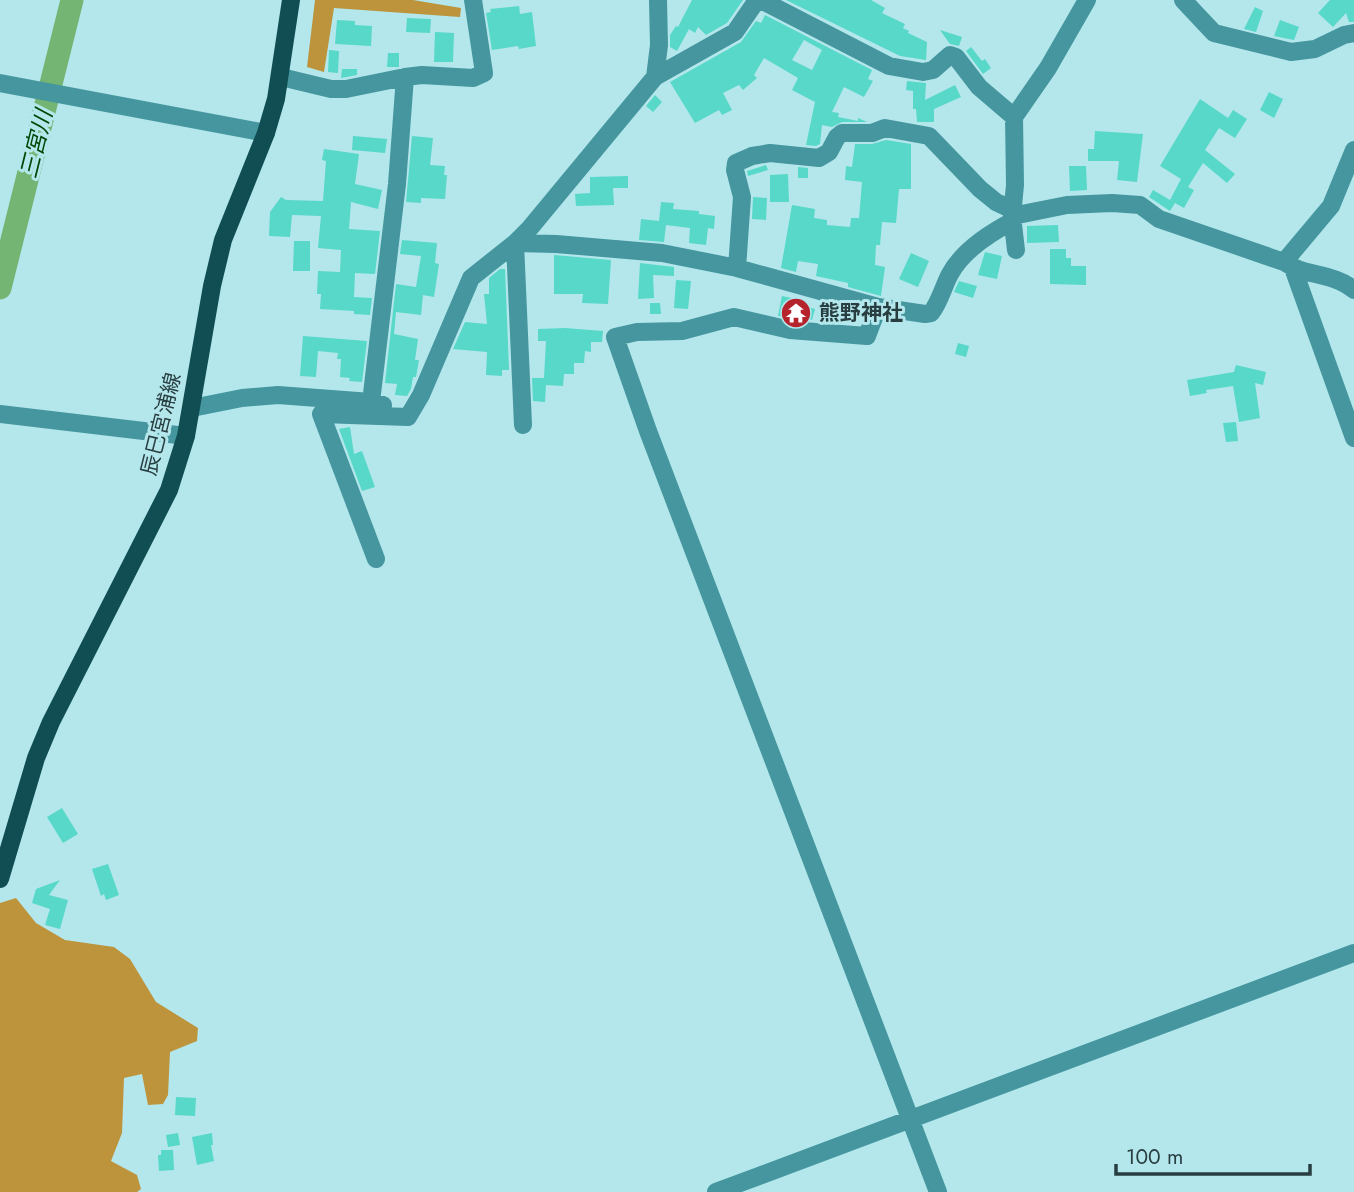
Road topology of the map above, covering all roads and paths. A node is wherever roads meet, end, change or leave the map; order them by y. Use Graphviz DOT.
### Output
graph roads {
  1 [pos="291,0"];
  2 [pos="473,0"];
  3 [pos="658,0"];
  4 [pos="759,0"];
  5 [pos="1087,0"];
  6 [pos="1183,0"];
  7 [pos="1354,33"];
  8 [pos="281,77"];
  9 [pos="405,77"];
  10 [pos="656,78"];
  11 [pos="0,83"];
  12 [pos="1014,117"];
  13 [pos="266,133"];
  14 [pos="1354,150"];
  15 [pos="1013,216"];
  16 [pos="515,243"];
  17 [pos="1016,250"];
  18 [pos="1288,265"];
  19 [pos="737,268"];
  20 [pos="1354,290"];
  21 [pos="878,307"];
  22 [pos="371,402"];
  23 [pos="192,408"];
  24 [pos="410,409"];
  25 [pos="0,414"];
  26 [pos="523,425"];
  27 [pos="186,436"];
  28 [pos="1354,438"];
  29 [pos="376,559"];
  30 [pos="0,879"];
  31 [pos="1354,953"];
  32 [pos="909,1119"];
  33 [pos="716,1192"];
  34 [pos="938,1192"];
  1 -- 8 [label="main road, 辰巳宮浦線"];
  2 -- 9 [label="street"];
  3 -- 10 [label="street"];
  4 -- 10 [label="street"];
  4 -- 12 [label="street"];
  5 -- 12 [label="street"];
  6 -- 7 [label="street"];
  8 -- 9 [label="street"];
  8 -- 13 [label="main road, 辰巳宮浦線"];
  9 -- 22 [label="street"];
  10 -- 16 [label="street"];
  11 -- 13 [label="street"];
  12 -- 15 [label="street"];
  13 -- 23 [label="main road, 辰巳宮浦線"];
  14 -- 18 [label="street"];
  15 -- 17 [label="street"];
  15 -- 18 [label="street"];
  15 -- 19 [label="street"];
  15 -- 21 [label="street"];
  16 -- 19 [label="street"];
  16 -- 24 [label="street"];
  16 -- 26 [label="street"];
  18 -- 20 [label="street"];
  18 -- 28 [label="street"];
  19 -- 21 [label="street"];
  21 -- 32 [label="street"];
  22 -- 23 [label="street"];
  22 -- 24 [label="street"];
  23 -- 27 [label="main road, 辰巳宮浦線"];
  24 -- 29 [label="street"];
  25 -- 27 [label="street"];
  27 -- 30 [label="main road, 辰巳宮浦線"];
  31 -- 32 [label="street"];
  32 -- 33 [label="street"];
  32 -- 34 [label="street"];
}
